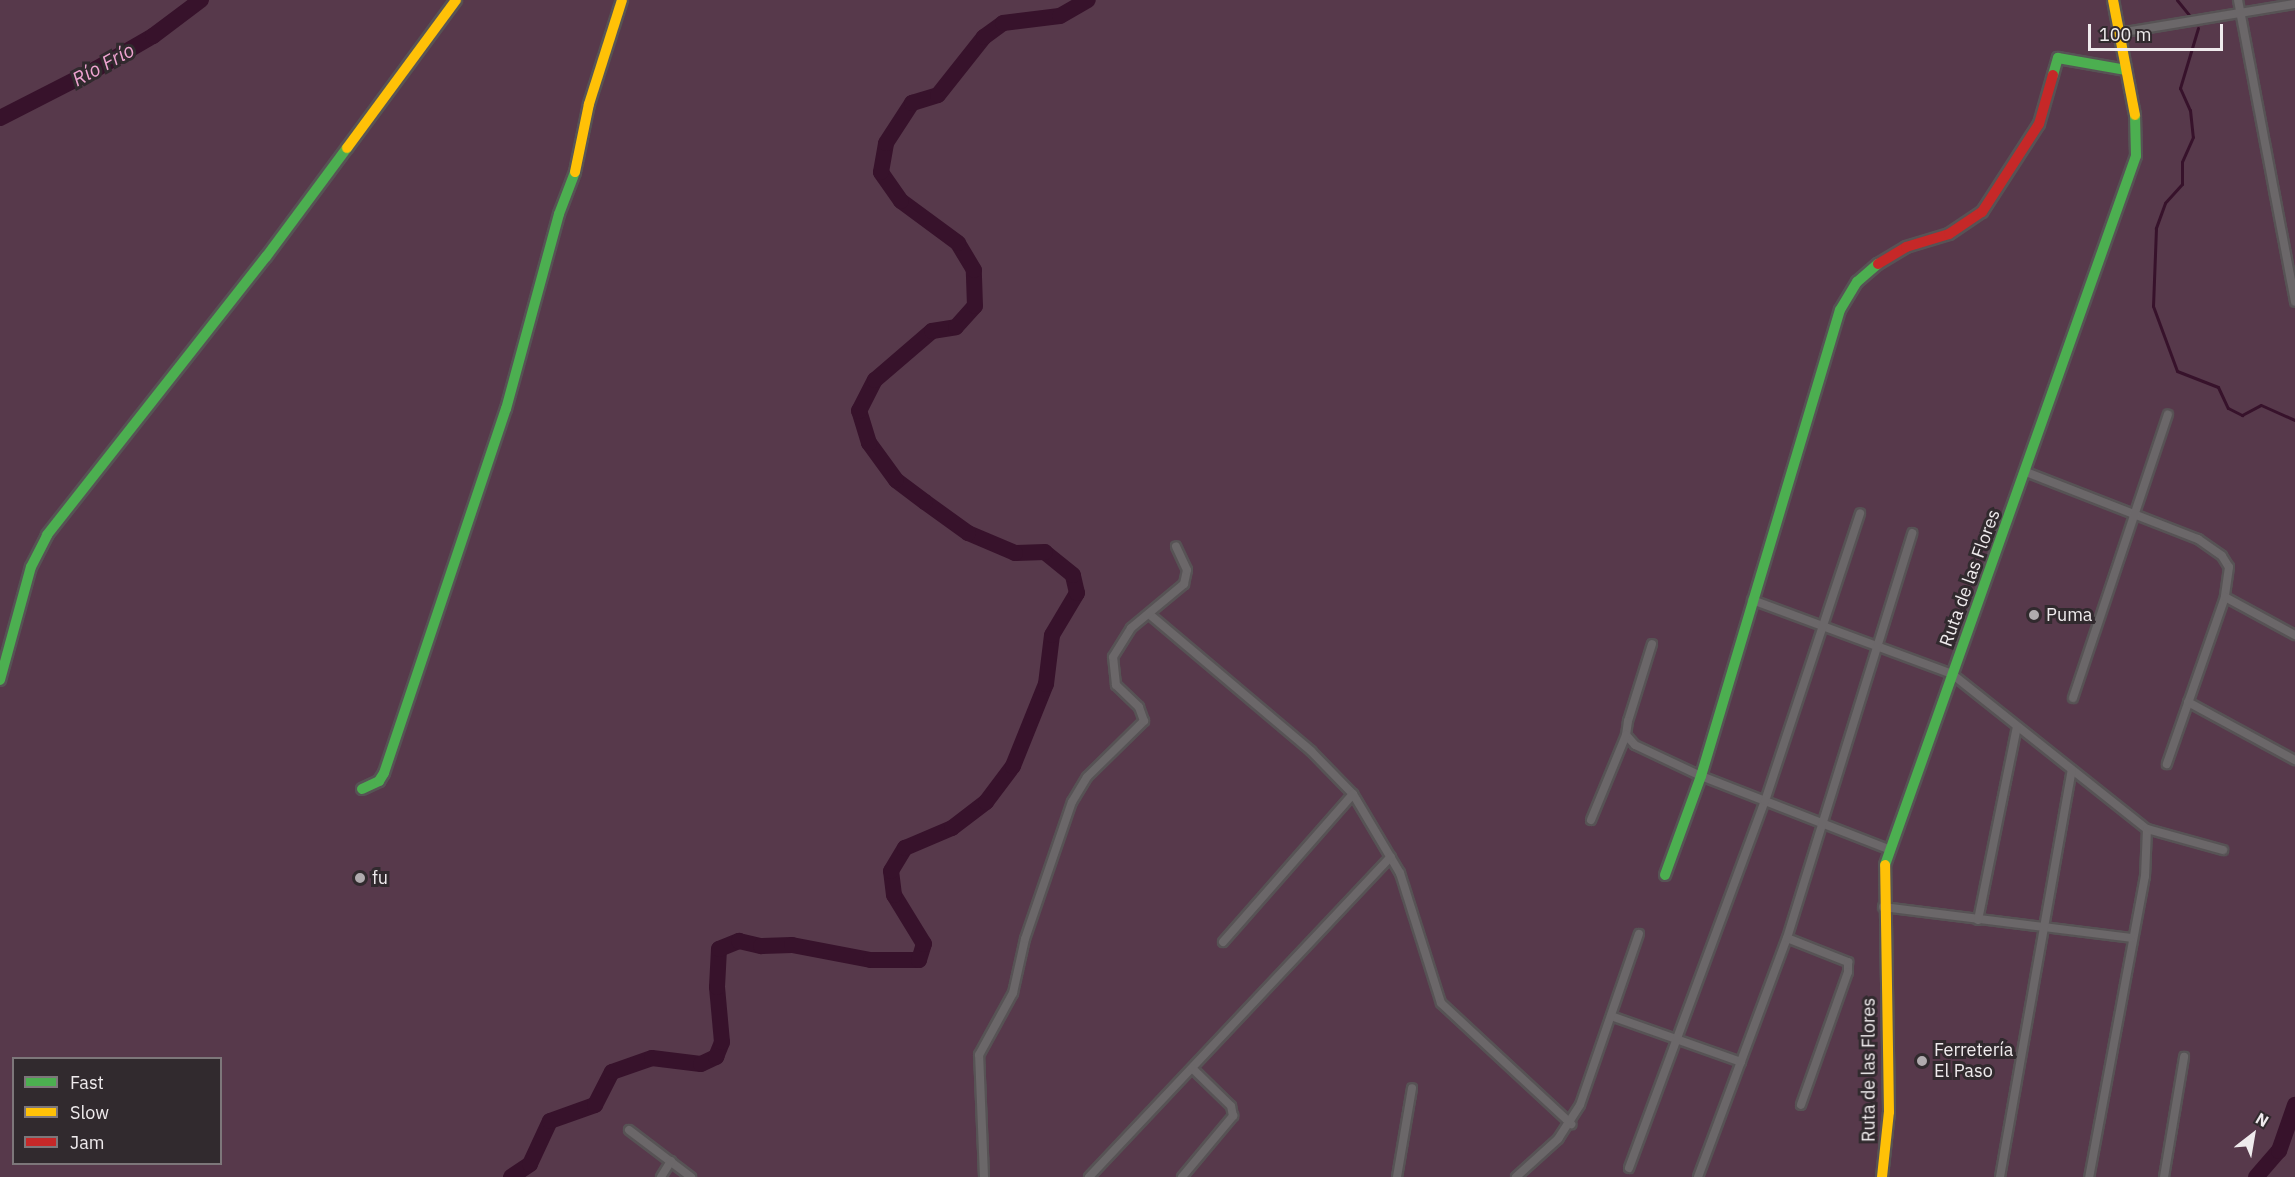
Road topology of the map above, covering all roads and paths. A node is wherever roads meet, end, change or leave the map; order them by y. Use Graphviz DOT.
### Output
graph roads {
  1 [pos="456,0"];
  2 [pos="622,0"];
  3 [pos="2113,0"];
  4 [pos="2238,0"];
  5 [pos="2295,4"];
  6 [pos="2241,15"];
  7 [pos="2119,33"];
  8 [pos="2127,70"];
  9 [pos="2295,302"];
  10 [pos="2168,414"];
  11 [pos="2026,472"];
  12 [pos="1860,513"];
  13 [pos="2136,517"];
  14 [pos="1912,533"];
  15 [pos="1176,546"];
  16 [pos="2225,597"];
  17 [pos="1752,600"];
  18 [pos="1149,614"];
  19 [pos="1822,628"];
  20 [pos="2295,635"];
  21 [pos="1652,644"];
  22 [pos="1877,647"];
  23 [pos="1952,674"];
  24 [pos="0,680"];
  25 [pos="2073,698"];
  26 [pos="2188,702"];
  27 [pos="2017,727"];
  28 [pos="1626,735"];
  29 [pos="2295,760"];
  30 [pos="2167,764"];
  31 [pos="2072,770"];
  32 [pos="1701,776"];
  33 [pos="362,789"];
  34 [pos="1353,795"];
  35 [pos="1765,801"];
  36 [pos="1591,820"];
  37 [pos="1824,824"];
  38 [pos="2147,829"];
  39 [pos="1888,849"];
  40 [pos="2223,850"];
  41 [pos="1391,857"];
  42 [pos="1665,874"];
  43 [pos="1883,907"];
  44 [pos="1978,920"];
  45 [pos="2045,930"];
  46 [pos="1639,934"];
  47 [pos="1787,938"];
  48 [pos="2130,938"];
  49 [pos="1223,942"];
  50 [pos="1611,1016"];
  51 [pos="1677,1040"];
  52 [pos="2184,1057"];
  53 [pos="1741,1062"];
  54 [pos="1192,1068"];
  55 [pos="1412,1088"];
  56 [pos="1801,1105"];
  57 [pos="1571,1124"];
  58 [pos="629,1130"];
  59 [pos="670,1161"];
  60 [pos="1629,1168"];
  61 [pos="661,1177"];
  62 [pos="691,1177"];
  63 [pos="984,1177"];
  64 [pos="1089,1177"];
  65 [pos="1182,1177"];
  66 [pos="1397,1177"];
  67 [pos="1516,1177"];
  68 [pos="1698,1177"];
  69 [pos="1882,1177"];
  70 [pos="2000,1177"];
  71 [pos="2089,1177"];
  72 [pos="2164,1177"];
  1 -- 24 [label="street"];
  2 -- 33 [label="street"];
  3 -- 7 [label="street, Ruta de las Flores"];
  4 -- 6 [label="street"];
  5 -- 6 [label="street"];
  6 -- 7 [label="street"];
  6 -- 9 [label="street"];
  7 -- 8 [label="street, Ruta de las Flores"];
  8 -- 11 [label="street, Ruta de las Flores"];
  8 -- 17 [label="street"];
  10 -- 13 [label="street"];
  11 -- 13 [label="street"];
  11 -- 23 [label="street, Ruta de las Flores"];
  12 -- 19 [label="street"];
  13 -- 16 [label="street"];
  13 -- 25 [label="street"];
  14 -- 22 [label="street"];
  15 -- 18 [label="street"];
  16 -- 20 [label="street"];
  16 -- 26 [label="street"];
  17 -- 19 [label="street"];
  17 -- 32 [label="street"];
  18 -- 34 [label="street"];
  18 -- 63 [label="street"];
  19 -- 22 [label="street"];
  19 -- 35 [label="street"];
  21 -- 28 [label="street"];
  22 -- 23 [label="street"];
  22 -- 37 [label="street"];
  23 -- 27 [label="street"];
  23 -- 39 [label="street, Ruta de las Flores"];
  26 -- 29 [label="street"];
  26 -- 30 [label="street"];
  27 -- 31 [label="street"];
  27 -- 44 [label="street"];
  28 -- 32 [label="street"];
  28 -- 36 [label="street"];
  31 -- 38 [label="street"];
  31 -- 45 [label="street"];
  32 -- 35 [label="street"];
  32 -- 42 [label="street"];
  34 -- 41 [label="street"];
  34 -- 49 [label="street"];
  35 -- 37 [label="street"];
  35 -- 51 [label="street"];
  37 -- 39 [label="street"];
  37 -- 47 [label="street"];
  38 -- 40 [label="street"];
  38 -- 48 [label="street"];
  39 -- 43 [label="street, Ruta de las Flores"];
  41 -- 54 [label="street"];
  41 -- 57 [label="street"];
  43 -- 44 [label="street"];
  43 -- 69 [label="street, Ruta de las Flores"];
  44 -- 45 [label="street"];
  45 -- 48 [label="street"];
  45 -- 70 [label="street"];
  46 -- 50 [label="street"];
  47 -- 53 [label="street"];
  47 -- 56 [label="street"];
  48 -- 71 [label="street"];
  50 -- 51 [label="street"];
  50 -- 57 [label="street"];
  51 -- 53 [label="street"];
  51 -- 60 [label="street"];
  52 -- 72 [label="street"];
  53 -- 68 [label="street"];
  54 -- 64 [label="street"];
  54 -- 65 [label="street"];
  55 -- 66 [label="street"];
  57 -- 67 [label="street"];
  58 -- 59 [label="street"];
  59 -- 61 [label="street"];
  59 -- 62 [label="street"];
}
